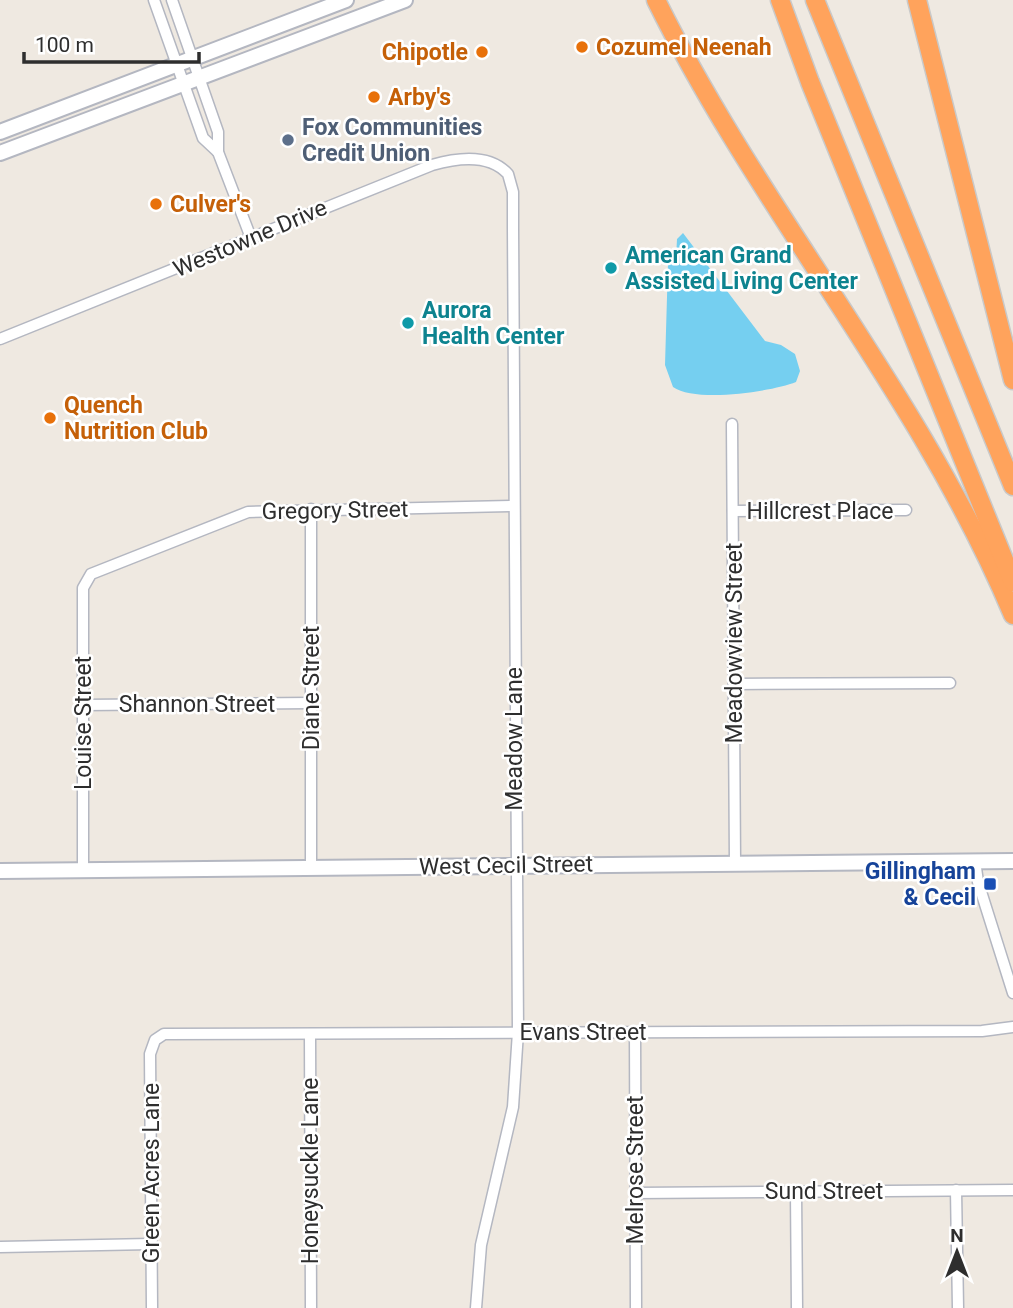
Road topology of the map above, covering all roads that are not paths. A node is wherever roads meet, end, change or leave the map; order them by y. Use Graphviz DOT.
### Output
graph roads {
  1 [pos="154,0"];
  2 [pos="172,0"];
  3 [pos="346,0"];
  4 [pos="405,0"];
  5 [pos="656,0"];
  6 [pos="780,0"];
  7 [pos="815,0"];
  8 [pos="917,0"];
  9 [pos="192,59"];
  10 [pos="175,65"];
  11 [pos="199,76"];
  12 [pos="181,83"];
  13 [pos="0,132"];
  14 [pos="218,152"];
  15 [pos="0,153"];
  16 [pos="503,168"];
  17 [pos="251,238"];
  18 [pos="0,339"];
  19 [pos="1013,380"];
  20 [pos="732,424"];
  21 [pos="1013,486"];
  22 [pos="513,506"];
  23 [pos="311,509"];
  24 [pos="906,510"];
  25 [pos="733,511"];
  26 [pos="87,577"];
  27 [pos="1013,582"];
  28 [pos="1013,615"];
  29 [pos="734,684"];
  30 [pos="950,684"];
  31 [pos="310,703"];
  32 [pos="83,705"];
  33 [pos="1013,861"];
  34 [pos="975,862"];
  35 [pos="735,863"];
  36 [pos="515,865"];
  37 [pos="312,867"];
  38 [pos="83,870"];
  39 [pos="0,871"];
  40 [pos="1013,993"];
  41 [pos="1013,1027"];
  42 [pos="518,1032"];
  43 [pos="635,1032"];
  44 [pos="310,1034"];
  45 [pos="155,1040"];
  46 [pos="956,1190"];
  47 [pos="1013,1190"];
  48 [pos="796,1192"];
  49 [pos="635,1193"];
  50 [pos="152,1244"];
  51 [pos="0,1247"];
  52 [pos="152,1308"];
  53 [pos="311,1308"];
  54 [pos="476,1308"];
  55 [pos="636,1308"];
  56 [pos="797,1308"];
  57 [pos="958,1308"];
  1 -- 10 [label="street"];
  2 -- 9 [label="street"];
  3 -- 9 [label="main road"];
  4 -- 11 [label="main road"];
  5 -- 28 [label="highway"];
  6 -- 27 [label="highway"];
  7 -- 21 [label="highway"];
  8 -- 19 [label="highway"];
  9 -- 10 [label="main road"];
  9 -- 11 [label="street"];
  10 -- 12 [label="street"];
  10 -- 13 [label="main road"];
  11 -- 12 [label="main road"];
  11 -- 14 [label="street"];
  12 -- 14 [label="street"];
  12 -- 15 [label="main road"];
  14 -- 17 [label="street"];
  16 -- 17 [label="street, Westowne Drive"];
  16 -- 22 [label="street, Meadow Lane"];
  17 -- 18 [label="street, Westowne Drive"];
  20 -- 25 [label="street, Meadowview Street"];
  22 -- 23 [label="street, Gregory Street"];
  22 -- 36 [label="street, Meadow Lane"];
  23 -- 26 [label="street, Gregory Street"];
  23 -- 31 [label="street, Diane Street"];
  24 -- 25 [label="street, Hillcrest Place"];
  25 -- 29 [label="street, Meadowview Street"];
  26 -- 32 [label="street, Louise Street"];
  29 -- 30 [label="street"];
  29 -- 35 [label="street, Meadowview Street"];
  31 -- 32 [label="street, Shannon Street"];
  31 -- 37 [label="street, Diane Street"];
  32 -- 38 [label="street, Louise Street"];
  33 -- 34 [label="main road, West Cecil Street"];
  34 -- 35 [label="main road, West Cecil Street"];
  34 -- 40 [label="street"];
  35 -- 36 [label="main road, West Cecil Street"];
  36 -- 37 [label="main road, West Cecil Street"];
  36 -- 42 [label="street, Meadow Lane"];
  37 -- 38 [label="main road, West Cecil Street"];
  38 -- 39 [label="main road, West Cecil Street"];
  41 -- 43 [label="street, Evans Street"];
  42 -- 43 [label="street, Evans Street"];
  42 -- 44 [label="street, Evans Street"];
  42 -- 54 [label="street, Meadow Lane"];
  43 -- 49 [label="street, Melrose Street"];
  44 -- 45 [label="street, Evans Street"];
  44 -- 53 [label="street, Honeysuckle Lane"];
  45 -- 50 [label="street, Green Acres Lane"];
  46 -- 47 [label="street, Sund Street"];
  46 -- 48 [label="street, Sund Street"];
  46 -- 57 [label="street"];
  48 -- 49 [label="street, Sund Street"];
  48 -- 56 [label="street"];
  49 -- 55 [label="street, Melrose Street"];
  50 -- 51 [label="street"];
  50 -- 52 [label="street, Green Acres Lane"];
}
